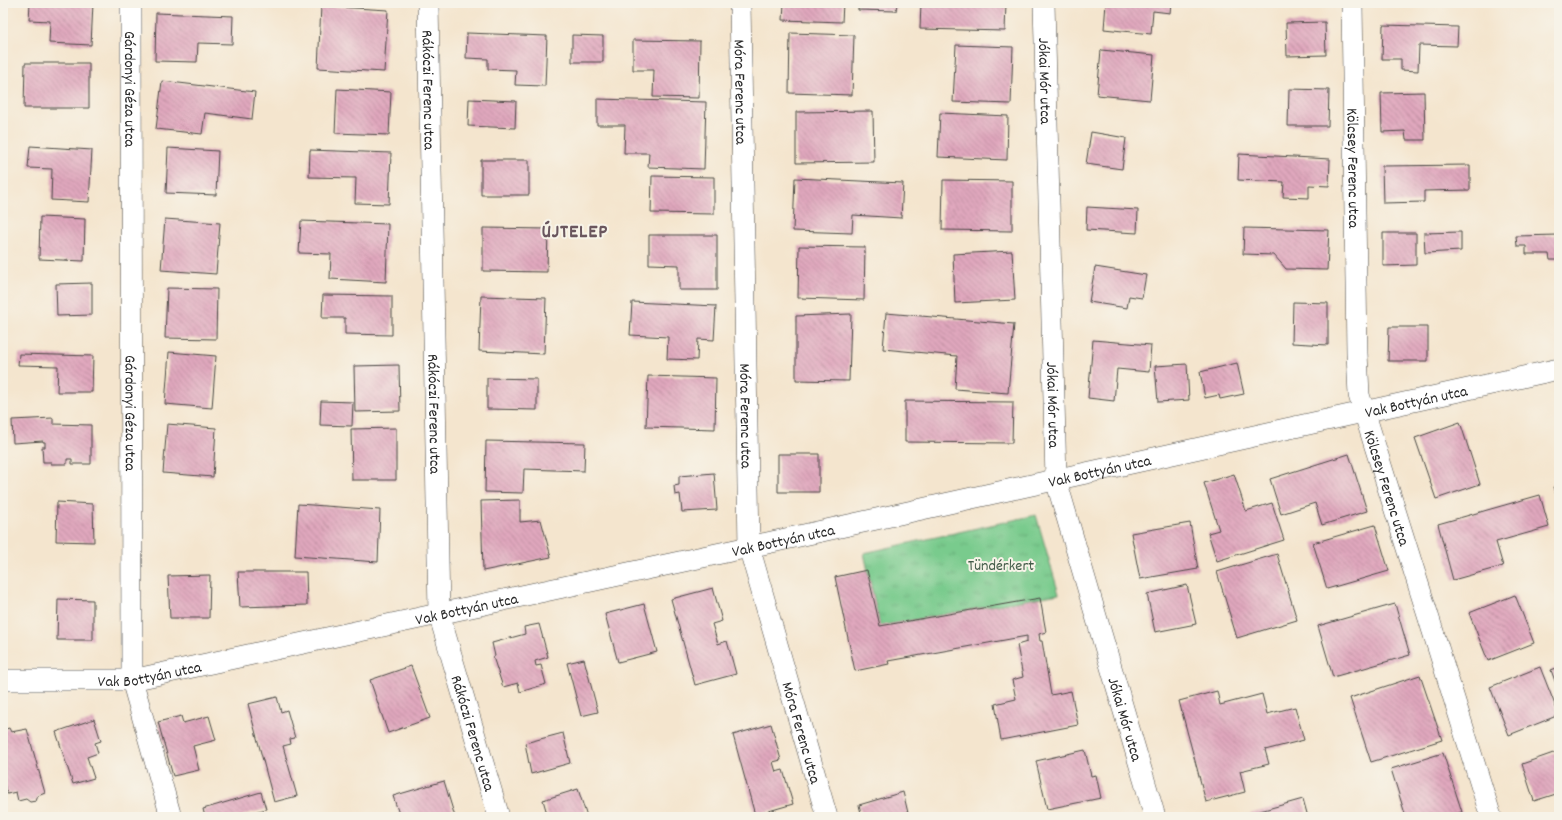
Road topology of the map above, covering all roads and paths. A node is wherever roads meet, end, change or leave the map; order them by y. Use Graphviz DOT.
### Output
graph roads {
  1 [pos="131,3"];
  2 [pos="428,3"];
  3 [pos="740,3"];
  4 [pos="1044,3"];
  5 [pos="1352,3"];
  6 [pos="1559,369"];
  7 [pos="1365,412"];
  8 [pos="1056,480"];
  9 [pos="749,547"];
  10 [pos="439,614"];
  11 [pos="3,680"];
  12 [pos="132,680"];
  13 [pos="171,817"];
  14 [pos="499,817"];
  15 [pos="828,817"];
  16 [pos="1156,817"];
  17 [pos="1491,817"];
  1 -- 12 [label="street, Gárdonyi Géza utca"];
  2 -- 10 [label="street, Rákóczi Ferenc utca"];
  3 -- 9 [label="street, Móra Ferenc utca"];
  4 -- 8 [label="street, Jókai Mór utca"];
  5 -- 7 [label="street, Kölcsey Ferenc utca"];
  6 -- 7 [label="street, Vak Bottyán utca"];
  7 -- 8 [label="street, Vak Bottyán utca"];
  7 -- 17 [label="street, Kölcsey Ferenc utca"];
  8 -- 9 [label="street, Vak Bottyán utca"];
  8 -- 16 [label="street, Jókai Mór utca"];
  9 -- 10 [label="street, Vak Bottyán utca"];
  9 -- 15 [label="street, Móra Ferenc utca"];
  10 -- 12 [label="street, Vak Bottyán utca"];
  10 -- 14 [label="street, Rákóczi Ferenc utca"];
  11 -- 12 [label="street, Vak Bottyán utca"];
  12 -- 13 [label="street, Gárdonyi Géza utca"];
}
